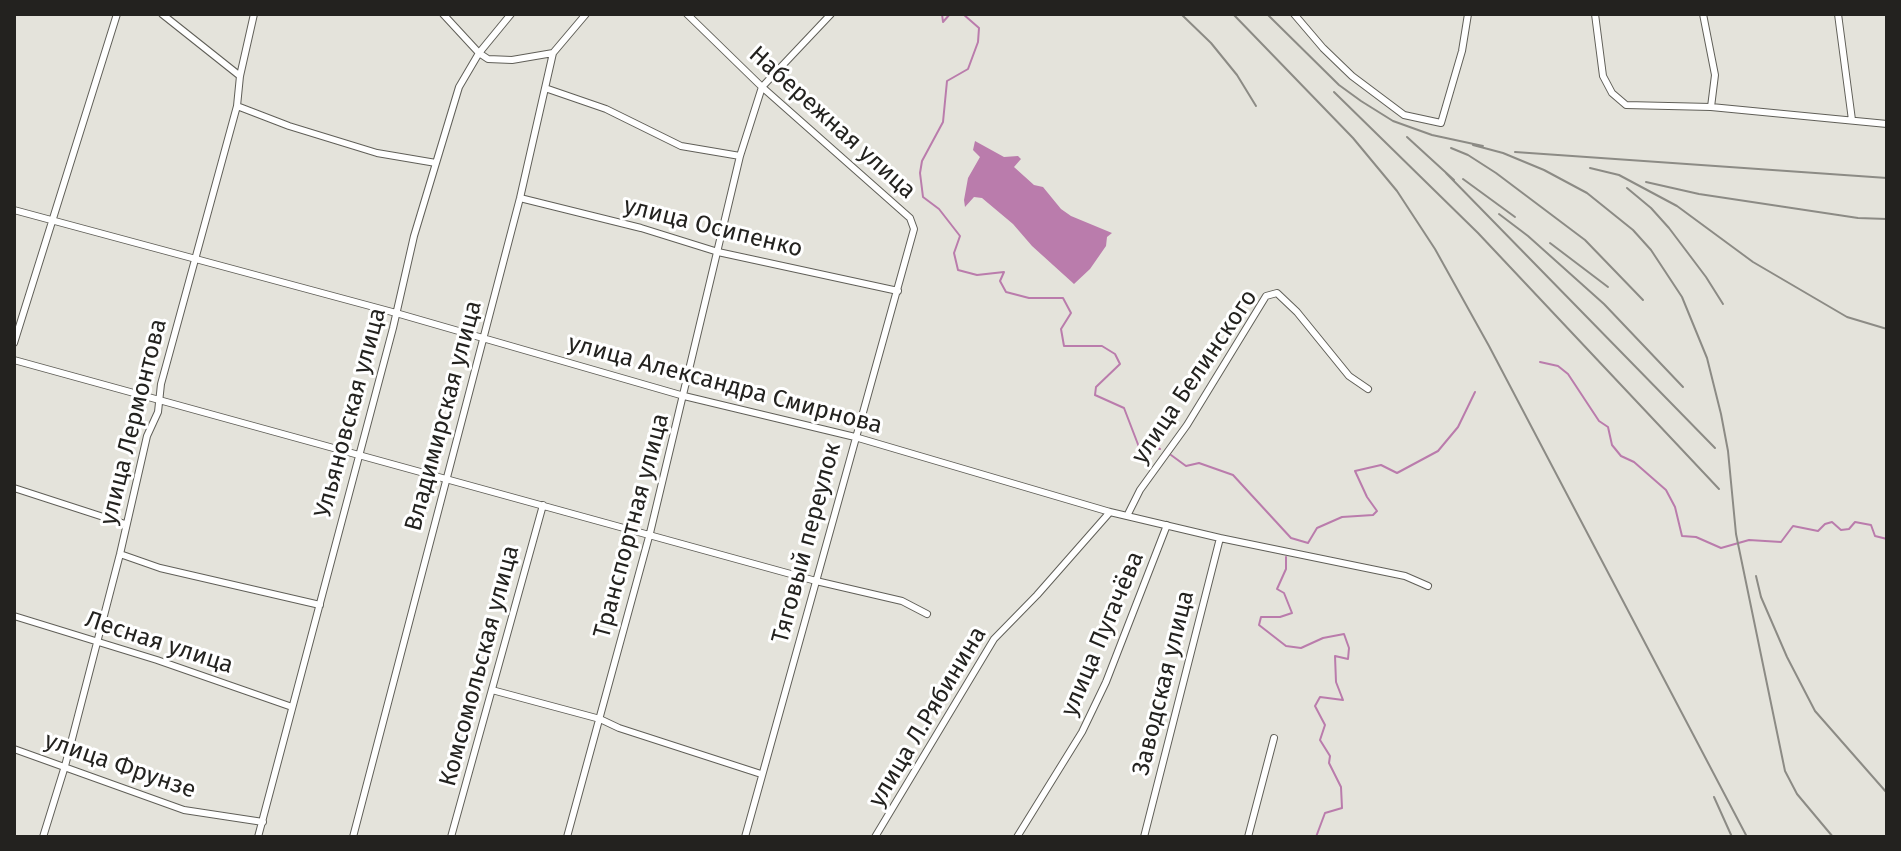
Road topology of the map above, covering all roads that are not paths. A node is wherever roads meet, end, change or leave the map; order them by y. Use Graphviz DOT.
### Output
graph roads {
  1 [pos="117,14"];
  2 [pos="162,14"];
  3 [pos="254,14"];
  4 [pos="443,14"];
  5 [pos="511,14"];
  6 [pos="586,14"];
  7 [pos="687,14"];
  8 [pos="831,14"];
  9 [pos="1294,14"];
  10 [pos="1468,14"];
  11 [pos="1595,14"];
  12 [pos="1703,14"];
  13 [pos="1838,14"];
  14 [pos="479,53"];
  15 [pos="553,53"];
  16 [pos="240,76"];
  17 [pos="762,87"];
  18 [pos="545,88"];
  19 [pos="237,106"];
  20 [pos="1711,107"];
  21 [pos="1852,120"];
  22 [pos="1887,124"];
  23 [pos="740,156"];
  24 [pos="436,163"];
  25 [pos="520,198"];
  26 [pos="14,210"];
  27 [pos="53,221"];
  28 [pos="914,229"];
  29 [pos="718,252"];
  30 [pos="196,258"];
  31 [pos="898,291"];
  32 [pos="396,313"];
  33 [pos="482,339"];
  34 [pos="14,343"];
  35 [pos="14,360"];
  36 [pos="1368,389"];
  37 [pos="684,396"];
  38 [pos="161,402"];
  39 [pos="855,437"];
  40 [pos="358,456"];
  41 [pos="445,479"];
  42 [pos="14,488"];
  43 [pos="543,505"];
  44 [pos="1110,512"];
  45 [pos="1127,516"];
  46 [pos="125,524"];
  47 [pos="1167,525"];
  48 [pos="650,533"];
  49 [pos="1220,538"];
  50 [pos="120,554"];
  51 [pos="816,581"];
  52 [pos="1428,586"];
  53 [pos="320,605"];
  54 [pos="927,614"];
  55 [pos="14,616"];
  56 [pos="96,641"];
  57 [pos="492,690"];
  58 [pos="292,707"];
  59 [pos="600,719"];
  60 [pos="1274,738"];
  61 [pos="14,749"];
  62 [pos="65,766"];
  63 [pos="761,774"];
  64 [pos="263,822"];
  65 [pos="43,837"];
  66 [pos="258,837"];
  67 [pos="353,837"];
  68 [pos="451,837"];
  69 [pos="567,837"];
  70 [pos="745,837"];
  71 [pos="875,837"];
  72 [pos="1017,837"];
  73 [pos="1144,837"];
  74 [pos="1248,837"];
  1 -- 27 [label="street"];
  2 -- 16 [label="street"];
  3 -- 16 [label="street, улица Лермонтова"];
  4 -- 14 [label="street"];
  5 -- 14 [label="street, Ульяновская улица"];
  6 -- 15 [label="street, Владимирская улица"];
  7 -- 17 [label="street, Набережная улица"];
  8 -- 17 [label="street, Транспортная улица"];
  9 -- 10 [label="street"];
  11 -- 20 [label="street"];
  12 -- 20 [label="street"];
  13 -- 21 [label="street"];
  14 -- 15 [label="street"];
  14 -- 24 [label="street, Ульяновская улица"];
  15 -- 18 [label="street, Владимирская улица"];
  16 -- 19 [label="street, улица Лермонтова"];
  17 -- 23 [label="street, Транспортная улица"];
  17 -- 28 [label="street, Набережная улица"];
  18 -- 23 [label="street"];
  18 -- 25 [label="street, Владимирская улица"];
  19 -- 24 [label="street"];
  19 -- 30 [label="street, улица Лермонтова"];
  20 -- 21 [label="street"];
  21 -- 22 [label="street"];
  23 -- 29 [label="street, Транспортная улица"];
  24 -- 32 [label="street, Ульяновская улица"];
  25 -- 29 [label="street, улица Осипенко"];
  25 -- 33 [label="street, Владимирская улица"];
  26 -- 27 [label="street, улица Александра Смирнова"];
  27 -- 30 [label="street, улица Александра Смирнова"];
  27 -- 34 [label="street"];
  28 -- 31 [label="street, Тяговый переулок"];
  29 -- 31 [label="street, улица Осипенко"];
  29 -- 37 [label="street, Транспортная улица"];
  30 -- 32 [label="street, улица Александра Смирнова"];
  30 -- 38 [label="street, улица Лермонтова"];
  31 -- 39 [label="street, Тяговый переулок"];
  32 -- 33 [label="street, улица Александра Смирнова"];
  32 -- 40 [label="street, Ульяновская улица"];
  33 -- 37 [label="street, улица Александра Смирнова"];
  33 -- 41 [label="street, Владимирская улица"];
  35 -- 38 [label="street"];
  36 -- 45 [label="street, улица Белинского"];
  37 -- 39 [label="street, улица Александра Смирнова"];
  37 -- 48 [label="street, Транспортная улица"];
  38 -- 40 [label="street"];
  38 -- 46 [label="street, улица Лермонтова"];
  39 -- 44 [label="street, улица Александра Смирнова"];
  39 -- 51 [label="street, Тяговый переулок"];
  40 -- 41 [label="street"];
  40 -- 53 [label="street, Ульяновская улица"];
  41 -- 43 [label="street"];
  41 -- 67 [label="street, Владимирская улица"];
  42 -- 46 [label="street"];
  43 -- 48 [label="street"];
  43 -- 57 [label="street, Комсомольская улица"];
  44 -- 45 [label="street, улица Александра Смирнова"];
  44 -- 71 [label="street, улица Л.Рябинина"];
  45 -- 47 [label="street, улица Александра Смирнова"];
  46 -- 50 [label="street, улица Лермонтова"];
  47 -- 49 [label="street, улица Александра Смирнова"];
  47 -- 72 [label="street, улица Пугачёва"];
  48 -- 51 [label="street"];
  48 -- 59 [label="street, Транспортная улица"];
  49 -- 52 [label="street, улица Александра Смирнова"];
  49 -- 73 [label="street, Заводская улица"];
  50 -- 53 [label="street"];
  50 -- 56 [label="street, улица Лермонтова"];
  51 -- 54 [label="street"];
  51 -- 63 [label="street, Тяговый переулок"];
  53 -- 58 [label="street, Ульяновская улица"];
  55 -- 56 [label="street, Лесная улица"];
  56 -- 58 [label="street, Лесная улица"];
  56 -- 62 [label="street, улица Лермонтова"];
  57 -- 59 [label="street"];
  57 -- 68 [label="street, Комсомольская улица"];
  58 -- 64 [label="street, Ульяновская улица"];
  59 -- 63 [label="street"];
  59 -- 69 [label="street, Транспортная улица"];
  60 -- 74 [label="street"];
  61 -- 62 [label="street, улица Фрунзе"];
  62 -- 64 [label="street, улица Фрунзе"];
  62 -- 65 [label="street, улица Лермонтова"];
  63 -- 70 [label="street, Тяговый переулок"];
  64 -- 66 [label="street, Ульяновская улица"];
}
